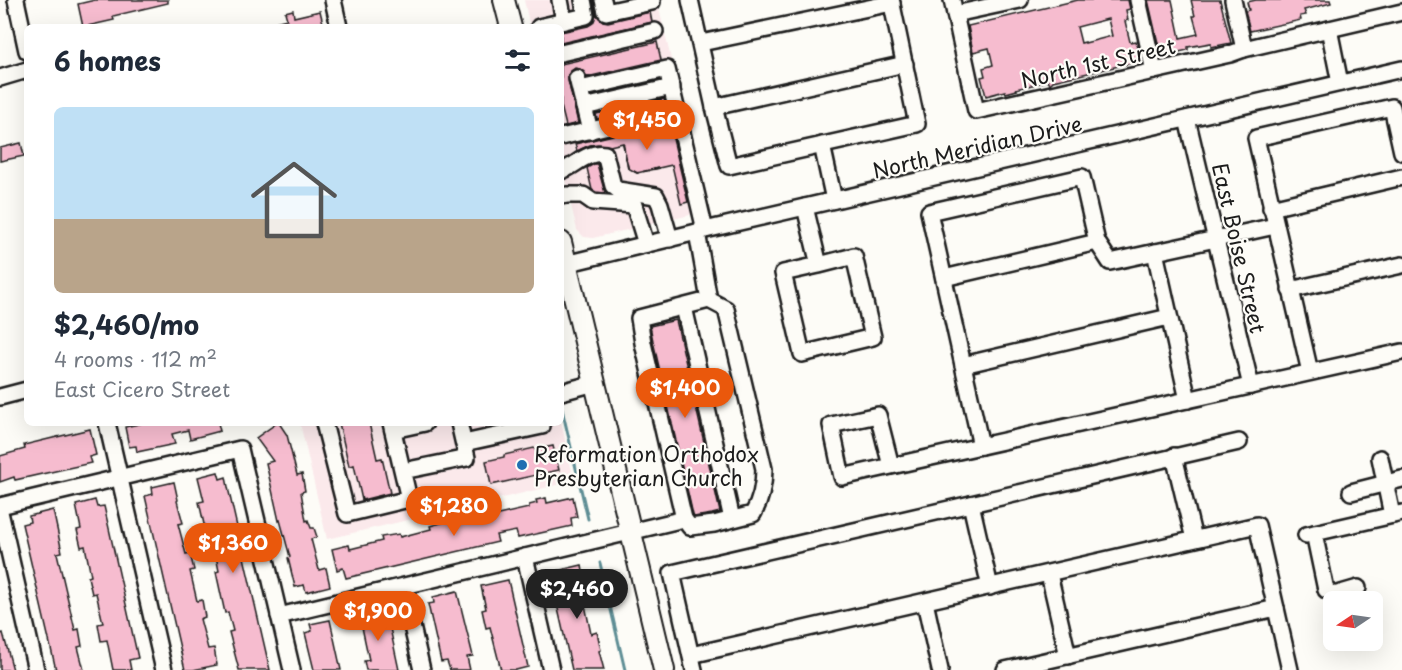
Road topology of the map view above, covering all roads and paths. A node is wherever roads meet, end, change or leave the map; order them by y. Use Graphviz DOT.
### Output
graph roads {
  1 [pos="16,0"];
  2 [pos="333,0"];
  3 [pos="504,0"];
  4 [pos="560,0"];
  5 [pos="583,0"];
  6 [pos="603,0"];
  7 [pos="651,0"];
  8 [pos="690,0"];
  9 [pos="1020,0"];
  10 [pos="1138,0"];
  11 [pos="1233,0"];
  12 [pos="891,2"];
  13 [pos="630,3"];
  14 [pos="953,7"];
  15 [pos="1402,12"];
  16 [pos="564,21"];
  17 [pos="338,24"];
  18 [pos="510,24"];
  19 [pos="552,24"];
  20 [pos="1329,29"];
  21 [pos="655,31"];
  22 [pos="24,37"];
  23 [pos="700,43"];
  24 [pos="564,52"];
  25 [pos="1237,52"];
  26 [pos="905,64"];
  27 [pos="1402,69"];
  28 [pos="24,71"];
  29 [pos="1154,71"];
  30 [pos="0,78"];
  31 [pos="1341,83"];
  32 [pos="672,87"];
  33 [pos="584,107"];
  34 [pos="714,107"];
  35 [pos="677,110"];
  36 [pos="1187,119"];
  37 [pos="590,131"];
  38 [pos="564,136"];
  39 [pos="622,143"];
  40 [pos="822,146"];
  41 [pos="1402,152"];
  42 [pos="659,168"];
  43 [pos="564,170"];
  44 [pos="1402,177"];
  45 [pos="564,196"];
  46 [pos="834,200"];
  47 [pos="805,207"];
  48 [pos="1271,208"];
  49 [pos="1275,226"];
  50 [pos="701,231"];
  51 [pos="670,239"];
  52 [pos="1216,239"];
  53 [pos="1098,242"];
  54 [pos="646,244"];
  55 [pos="1155,252"];
  56 [pos="564,264"];
  57 [pos="819,265"];
  58 [pos="1402,265"];
  59 [pos="944,278"];
  60 [pos="1290,290"];
  61 [pos="709,300"];
  62 [pos="684,307"];
  63 [pos="1169,317"];
  64 [pos="1402,352"];
  65 [pos="963,365"];
  66 [pos="1310,372"];
  67 [pos="595,383"];
  68 [pos="1251,386"];
  69 [pos="24,391"];
  70 [pos="564,391"];
  71 [pos="0,397"];
  72 [pos="1188,400"];
  73 [pos="108,426"];
  74 [pos="325,426"];
  75 [pos="392,426"];
  76 [pos="460,426"];
  77 [pos="542,426"];
  78 [pos="464,442"];
  79 [pos="1239,442"];
  80 [pos="981,446"];
  81 [pos="1174,456"];
  82 [pos="1380,458"];
  83 [pos="891,466"];
  84 [pos="403,471"];
  85 [pos="119,477"];
  86 [pos="1402,479"];
  87 [pos="1385,483"];
  88 [pos="1351,492"];
  89 [pos="971,504"];
  90 [pos="0,506"];
  91 [pos="0,512"];
  92 [pos="1397,514"];
  93 [pos="684,519"];
  94 [pos="732,519"];
  95 [pos="631,532"];
  96 [pos="1194,539"];
  97 [pos="525,557"];
  98 [pos="1049,574"];
  99 [pos="403,587"];
  100 [pos="990,587"];
  101 [pos="1358,588"];
  102 [pos="925,602"];
  103 [pos="1276,608"];
  104 [pos="279,616"];
  105 [pos="1068,656"];
  106 [pos="693,663"];
  107 [pos="36,670"];
  108 [pos="164,670"];
  109 [pos="292,670"];
  110 [pos="422,670"];
  111 [pos="551,670"];
  112 [pos="664,670"];
  113 [pos="940,670"];
  114 [pos="1007,670"];
  115 [pos="1290,670"];
  1 -- 22 [label="street"];
  2 -- 17 [label="street"];
  3 -- 18 [label="main road"];
  4 -- 16 [label="street"];
  5 -- 16 [label="street"];
  6 -- 13 [label="street"];
  7 -- 13 [label="street"];
  8 -- 23 [label="street"];
  9 -- 14 [label="street"];
  10 -- 29 [label="street"];
  11 -- 25 [label="street"];
  12 -- 23 [label="street"];
  12 -- 26 [label="street"];
  14 -- 29 [label="street, North 1st Street"];
  15 -- 20 [label="street, North 1st Street"];
  16 -- 19 [label="street"];
  20 -- 25 [label="street, North 1st Street"];
  20 -- 31 [label="street"];
  21 -- 24 [label="street"];
  23 -- 34 [label="street"];
  25 -- 29 [label="street, North 1st Street"];
  26 -- 34 [label="street"];
  26 -- 40 [label="street"];
  27 -- 31 [label="street, North Meridian Drive"];
  28 -- 30 [label="street"];
  31 -- 36 [label="street, North Meridian Drive"];
  32 -- 33 [label="street"];
  32 -- 33 [label="street"];
  32 -- 35 [label="street"];
  33 -- 37 [label="street"];
  34 -- 40 [label="street"];
  35 -- 37 [label="street"];
  35 -- 50 [label="street"];
  36 -- 46 [label="street, North Meridian Drive"];
  36 -- 52 [label="street, East Boise Street"];
  37 -- 38 [label="street"];
  39 -- 42 [label="path"];
  40 -- 46 [label="street"];
  41 -- 48 [label="street"];
  43 -- 51 [label="street"];
  44 -- 48 [label="street"];
  45 -- 54 [label="street"];
  46 -- 47 [label="street, North Meridian Drive"];
  47 -- 50 [label="street, North Meridian Drive"];
  47 -- 57 [label="street"];
  48 -- 49 [label="street"];
  49 -- 52 [label="street"];
  49 -- 60 [label="street"];
  50 -- 51 [label="street, North Meridian Drive"];
  50 -- 61 [label="street"];
  51 -- 54 [label="street, North Meridian Drive"];
  52 -- 55 [label="street"];
  52 -- 68 [label="street, East Boise Street"];
  53 -- 55 [label="street"];
  53 -- 59 [label="street"];
  53 -- 59 [label="street"];
  54 -- 56 [label="street, North Meridian Drive"];
  55 -- 63 [label="street"];
  56 -- 67 [label="main road"];
  57 -- 57 [label="street"];
  58 -- 60 [label="street"];
  59 -- 65 [label="street"];
  60 -- 66 [label="street"];
  61 -- 62 [label="street"];
  61 -- 94 [label="street"];
  62 -- 93 [label="street"];
  62 -- 94 [label="street"];
  63 -- 65 [label="street"];
  63 -- 72 [label="street"];
  64 -- 66 [label="street"];
  65 -- 80 [label="street"];
  66 -- 68 [label="street"];
  67 -- 70 [label="street"];
  67 -- 95 [label="main road"];
  68 -- 72 [label="street"];
  69 -- 71 [label="street"];
  72 -- 80 [label="street"];
  73 -- 85 [label="street"];
  74 -- 84 [label="street"];
  75 -- 84 [label="street"];
  76 -- 78 [label="street"];
  77 -- 78 [label="street"];
  78 -- 84 [label="street"];
  79 -- 81 [label="street"];
  80 -- 83 [label="street"];
  81 -- 89 [label="street"];
  81 -- 96 [label="street"];
  82 -- 87 [label="street"];
  83 -- 83 [label="street"];
  85 -- 90 [label="street"];
  85 -- 104 [label="street"];
  85 -- 108 [label="street"];
  86 -- 87 [label="street"];
  87 -- 88 [label="street"];
  87 -- 92 [label="street"];
  89 -- 100 [label="street"];
  89 -- 106 [label="street"];
  91 -- 107 [label="street"];
  92 -- 101 [label="street"];
  93 -- 94 [label="street"];
  93 -- 95 [label="street"];
  95 -- 97 [label="street"];
  95 -- 112 [label="main road"];
  96 -- 98 [label="street"];
  96 -- 103 [label="street"];
  97 -- 99 [label="street"];
  97 -- 111 [label="street"];
  98 -- 100 [label="street"];
  98 -- 105 [label="street"];
  99 -- 104 [label="street"];
  99 -- 110 [label="street"];
  100 -- 102 [label="street"];
  102 -- 106 [label="street"];
  102 -- 113 [label="street"];
  103 -- 105 [label="street"];
  103 -- 115 [label="street"];
  104 -- 109 [label="street"];
  105 -- 114 [label="street"];
}
